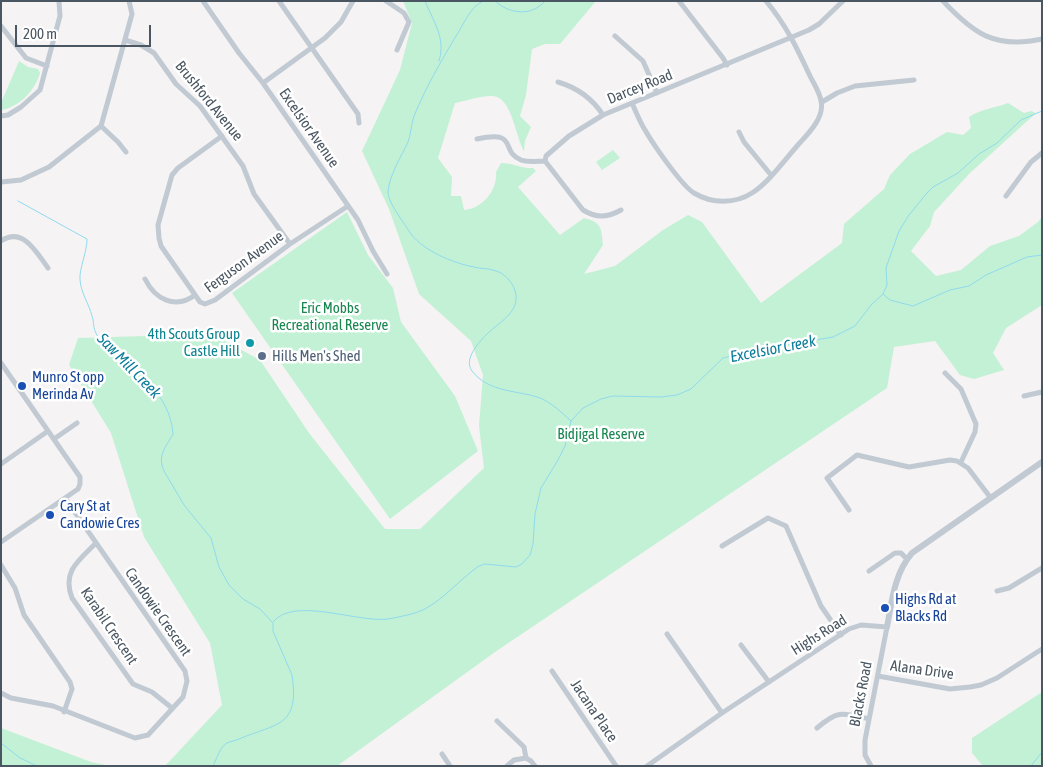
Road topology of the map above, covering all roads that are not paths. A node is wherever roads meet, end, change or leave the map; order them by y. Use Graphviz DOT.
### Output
graph roads {
  1 [pos="60,1"];
  2 [pos="129,1"];
  3 [pos="203,1"];
  4 [pos="279,1"];
  5 [pos="353,1"];
  6 [pos="386,1"];
  7 [pos="679,1"];
  8 [pos="766,1"];
  9 [pos="944,1"];
  10 [pos="840,2"];
  11 [pos="1,26"];
  12 [pos="616,36"];
  13 [pos="792,37"];
  14 [pos="1042,39"];
  15 [pos="125,40"];
  16 [pos="312,49"];
  17 [pos="397,50"];
  18 [pos="727,65"];
  19 [pos="47,66"];
  20 [pos="914,80"];
  21 [pos="558,82"];
  22 [pos="263,83"];
  23 [pos="656,93"];
  24 [pos="822,102"];
  25 [pos="632,103"];
  26 [pos="603,115"];
  27 [pos="1,116"];
  28 [pos="359,123"];
  29 [pos="101,126"];
  30 [pos="739,132"];
  31 [pos="222,136"];
  32 [pos="476,139"];
  33 [pos="126,152"];
  34 [pos="1042,153"];
  35 [pos="545,161"];
  36 [pos="771,175"];
  37 [pos="1,182"];
  38 [pos="1006,196"];
  39 [pos="348,206"];
  40 [pos="621,210"];
  41 [pos="1,241"];
  42 [pos="290,244"];
  43 [pos="48,268"];
  44 [pos="387,274"];
  45 [pos="144,279"];
  46 [pos="195,296"];
  47 [pos="1,363"];
  48 [pos="945,373"];
  49 [pos="1042,392"];
  50 [pos="1024,396"];
  51 [pos="77,423"];
  52 [pos="48,431"];
  53 [pos="54,439"];
  54 [pos="961,462"];
  55 [pos="1042,462"];
  56 [pos="1,464"];
  57 [pos="990,497"];
  58 [pos="65,498"];
  59 [pos="848,510"];
  60 [pos="1,542"];
  61 [pos="96,544"];
  62 [pos="722,546"];
  63 [pos="907,559"];
  64 [pos="1,565"];
  65 [pos="1042,568"];
  66 [pos="870,571"];
  67 [pos="997,591"];
  68 [pos="887,627"];
  69 [pos="667,634"];
  70 [pos="841,635"];
  71 [pos="741,645"];
  72 [pos="1042,649"];
  73 [pos="552,671"];
  74 [pos="878,676"];
  75 [pos="769,682"];
  76 [pos="1,693"];
  77 [pos="172,708"];
  78 [pos="64,712"];
  79 [pos="722,713"];
  80 [pos="870,719"];
  81 [pos="497,721"];
  82 [pos="817,728"];
  83 [pos="442,754"];
  84 [pos="526,758"];
  85 [pos="450,766"];
  86 [pos="507,766"];
  87 [pos="534,766"];
  88 [pos="616,766"];
  89 [pos="647,766"];
  90 [pos="871,766"];
  1 -- 19 [label="street"];
  2 -- 15 [label="street"];
  3 -- 22 [label="street, Excelsior Avenue"];
  4 -- 16 [label="street"];
  5 -- 16 [label="street"];
  6 -- 17 [label="street"];
  7 -- 18 [label="street"];
  8 -- 13 [label="street"];
  9 -- 14 [label="street"];
  10 -- 13 [label="street, Darcey Road"];
  11 -- 19 [label="street"];
  12 -- 23 [label="street"];
  13 -- 18 [label="street, Darcey Road"];
  13 -- 24 [label="street"];
  15 -- 29 [label="street"];
  15 -- 31 [label="street, Brushford Avenue"];
  16 -- 22 [label="street"];
  16 -- 28 [label="street"];
  18 -- 23 [label="street, Darcey Road"];
  19 -- 27 [label="street"];
  20 -- 24 [label="street"];
  21 -- 26 [label="street"];
  22 -- 39 [label="street, Excelsior Avenue"];
  23 -- 25 [label="street, Darcey Road"];
  24 -- 36 [label="street"];
  25 -- 26 [label="street, Darcey Road"];
  25 -- 36 [label="street"];
  26 -- 35 [label="street, Darcey Road"];
  29 -- 33 [label="street"];
  29 -- 37 [label="street"];
  30 -- 36 [label="street"];
  31 -- 42 [label="street, Brushford Avenue"];
  31 -- 46 [label="street, Ferguson Avenue"];
  32 -- 35 [label="street"];
  34 -- 38 [label="street"];
  35 -- 40 [label="street"];
  39 -- 42 [label="street, Ferguson Avenue"];
  39 -- 44 [label="street, Excelsior Avenue"];
  41 -- 43 [label="street"];
  42 -- 46 [label="street, Ferguson Avenue"];
  45 -- 46 [label="street"];
  47 -- 52 [label="street"];
  48 -- 54 [label="street"];
  49 -- 50 [label="street"];
  51 -- 53 [label="street"];
  52 -- 53 [label="street"];
  52 -- 56 [label="street"];
  53 -- 58 [label="street"];
  54 -- 57 [label="street"];
  54 -- 59 [label="street"];
  55 -- 57 [label="street"];
  57 -- 63 [label="street"];
  58 -- 60 [label="street"];
  58 -- 61 [label="street, Candowie Crescent"];
  61 -- 77 [label="street, Candowie Crescent"];
  61 -- 77 [label="street, Karabil Crescent"];
  62 -- 70 [label="street"];
  63 -- 66 [label="street"];
  63 -- 68 [label="street"];
  64 -- 78 [label="street"];
  65 -- 67 [label="street"];
  68 -- 70 [label="street, Highs Road"];
  68 -- 74 [label="street, Blacks Road"];
  69 -- 79 [label="street"];
  70 -- 75 [label="street, Highs Road"];
  71 -- 75 [label="street"];
  72 -- 74 [label="street, Alana Drive"];
  73 -- 88 [label="street, Jacana Place"];
  74 -- 80 [label="street, Blacks Road"];
  75 -- 79 [label="street, Highs Road"];
  76 -- 78 [label="street, Candowie Crescent"];
  77 -- 78 [label="street, Candowie Crescent"];
  79 -- 89 [label="street, Highs Road"];
  80 -- 82 [label="street"];
  80 -- 90 [label="street, Blacks Road"];
  81 -- 84 [label="street"];
  83 -- 85 [label="street"];
  84 -- 86 [label="street"];
  84 -- 87 [label="street"];
}
